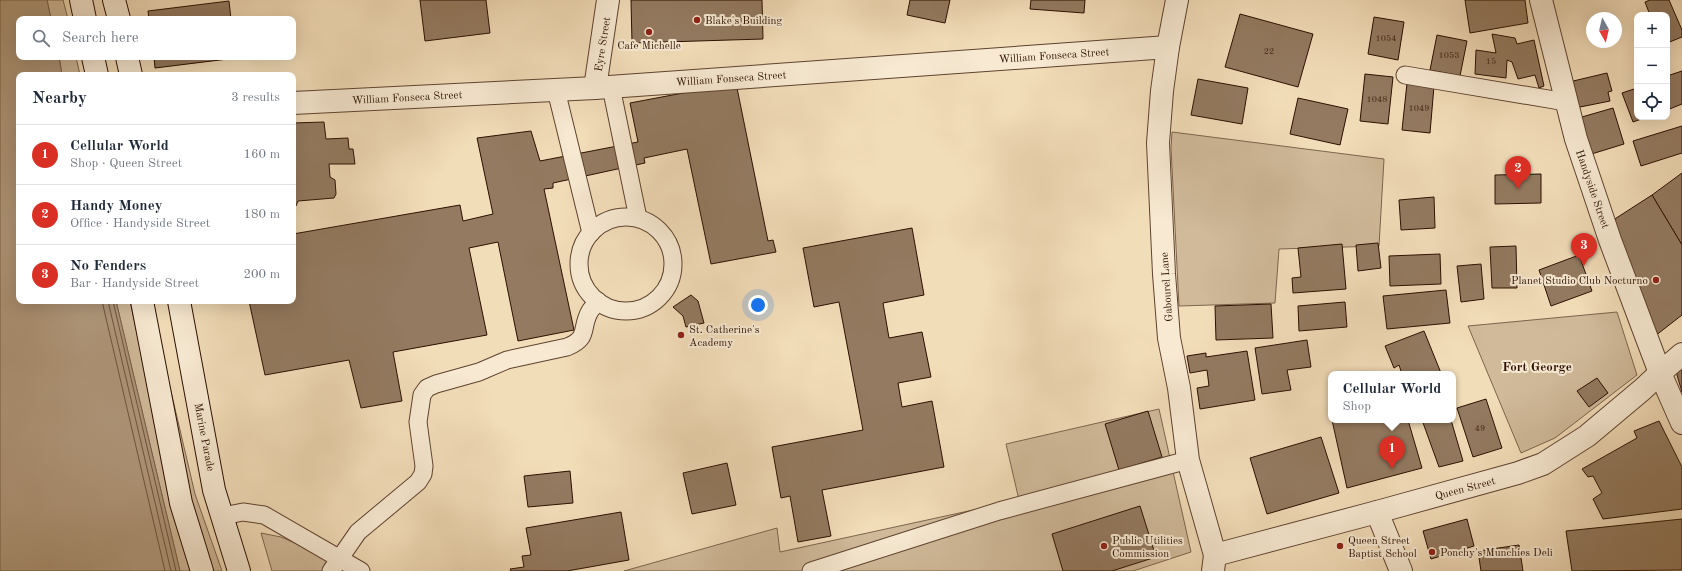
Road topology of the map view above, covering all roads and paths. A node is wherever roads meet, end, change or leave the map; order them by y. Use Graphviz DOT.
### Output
graph roads {
  1 [pos="81,0"];
  2 [pos="114,0"];
  3 [pos="608,0"];
  4 [pos="1177,0"];
  5 [pos="1541,0"];
  6 [pos="84,16"];
  7 [pos="118,16"];
  8 [pos="1168,46"];
  9 [pos="94,60"];
  10 [pos="128,60"];
  11 [pos="96,72"];
  12 [pos="130,72"];
  13 [pos="1405,75"];
  14 [pos="603,87"];
  15 [pos="556,90"];
  16 [pos="1566,102"];
  17 [pos="296,103"];
  18 [pos="638,218"];
  19 [pos="591,233"];
  20 [pos="598,301"];
  21 [pos="143,304"];
  22 [pos="180,304"];
  23 [pos="1682,354"];
  24 [pos="1660,373"];
  25 [pos="1682,423"];
  26 [pos="1188,460"];
  27 [pos="1377,512"];
  28 [pos="222,516"];
  29 [pos="1214,563"];
  30 [pos="335,565"];
  31 [pos="202,571"];
  32 [pos="239,571"];
  33 [pos="361,571"];
  34 [pos="811,571"];
  35 [pos="1401,571"];
  1 -- 6 [label="street"];
  2 -- 7 [label="street"];
  3 -- 14 [label="street, Eyre Street"];
  4 -- 8 [label="street, Gabourel Lane"];
  5 -- 16 [label="street, Handyside Street"];
  8 -- 14 [label="street, William Fonseca Street"];
  8 -- 26 [label="street, Gabourel Lane"];
  9 -- 11 [label="street"];
  10 -- 12 [label="street"];
  13 -- 16 [label="lane"];
  14 -- 15 [label="street, William Fonseca Street"];
  14 -- 18 [label="lane"];
  15 -- 17 [label="street, William Fonseca Street"];
  15 -- 19 [label="lane"];
  16 -- 24 [label="street, Handyside Street"];
  18 -- 19 [label="lane"];
  18 -- 20 [label="lane"];
  19 -- 20 [label="lane"];
  20 -- 30 [label="lane"];
  21 -- 31 [label="street"];
  22 -- 28 [label="street, Marine Parade"];
  23 -- 24 [label="street, Queen Street"];
  24 -- 25 [label="street, Handyside Street"];
  24 -- 27 [label="street, Queen Street"];
  26 -- 29 [label="street, Gabourel Lane"];
  26 -- 34 [label="lane"];
  27 -- 29 [label="street, Queen Street"];
  27 -- 35 [label="street"];
  28 -- 30 [label="lane"];
  28 -- 32 [label="street, Marine Parade"];
  30 -- 33 [label="lane"];
}
